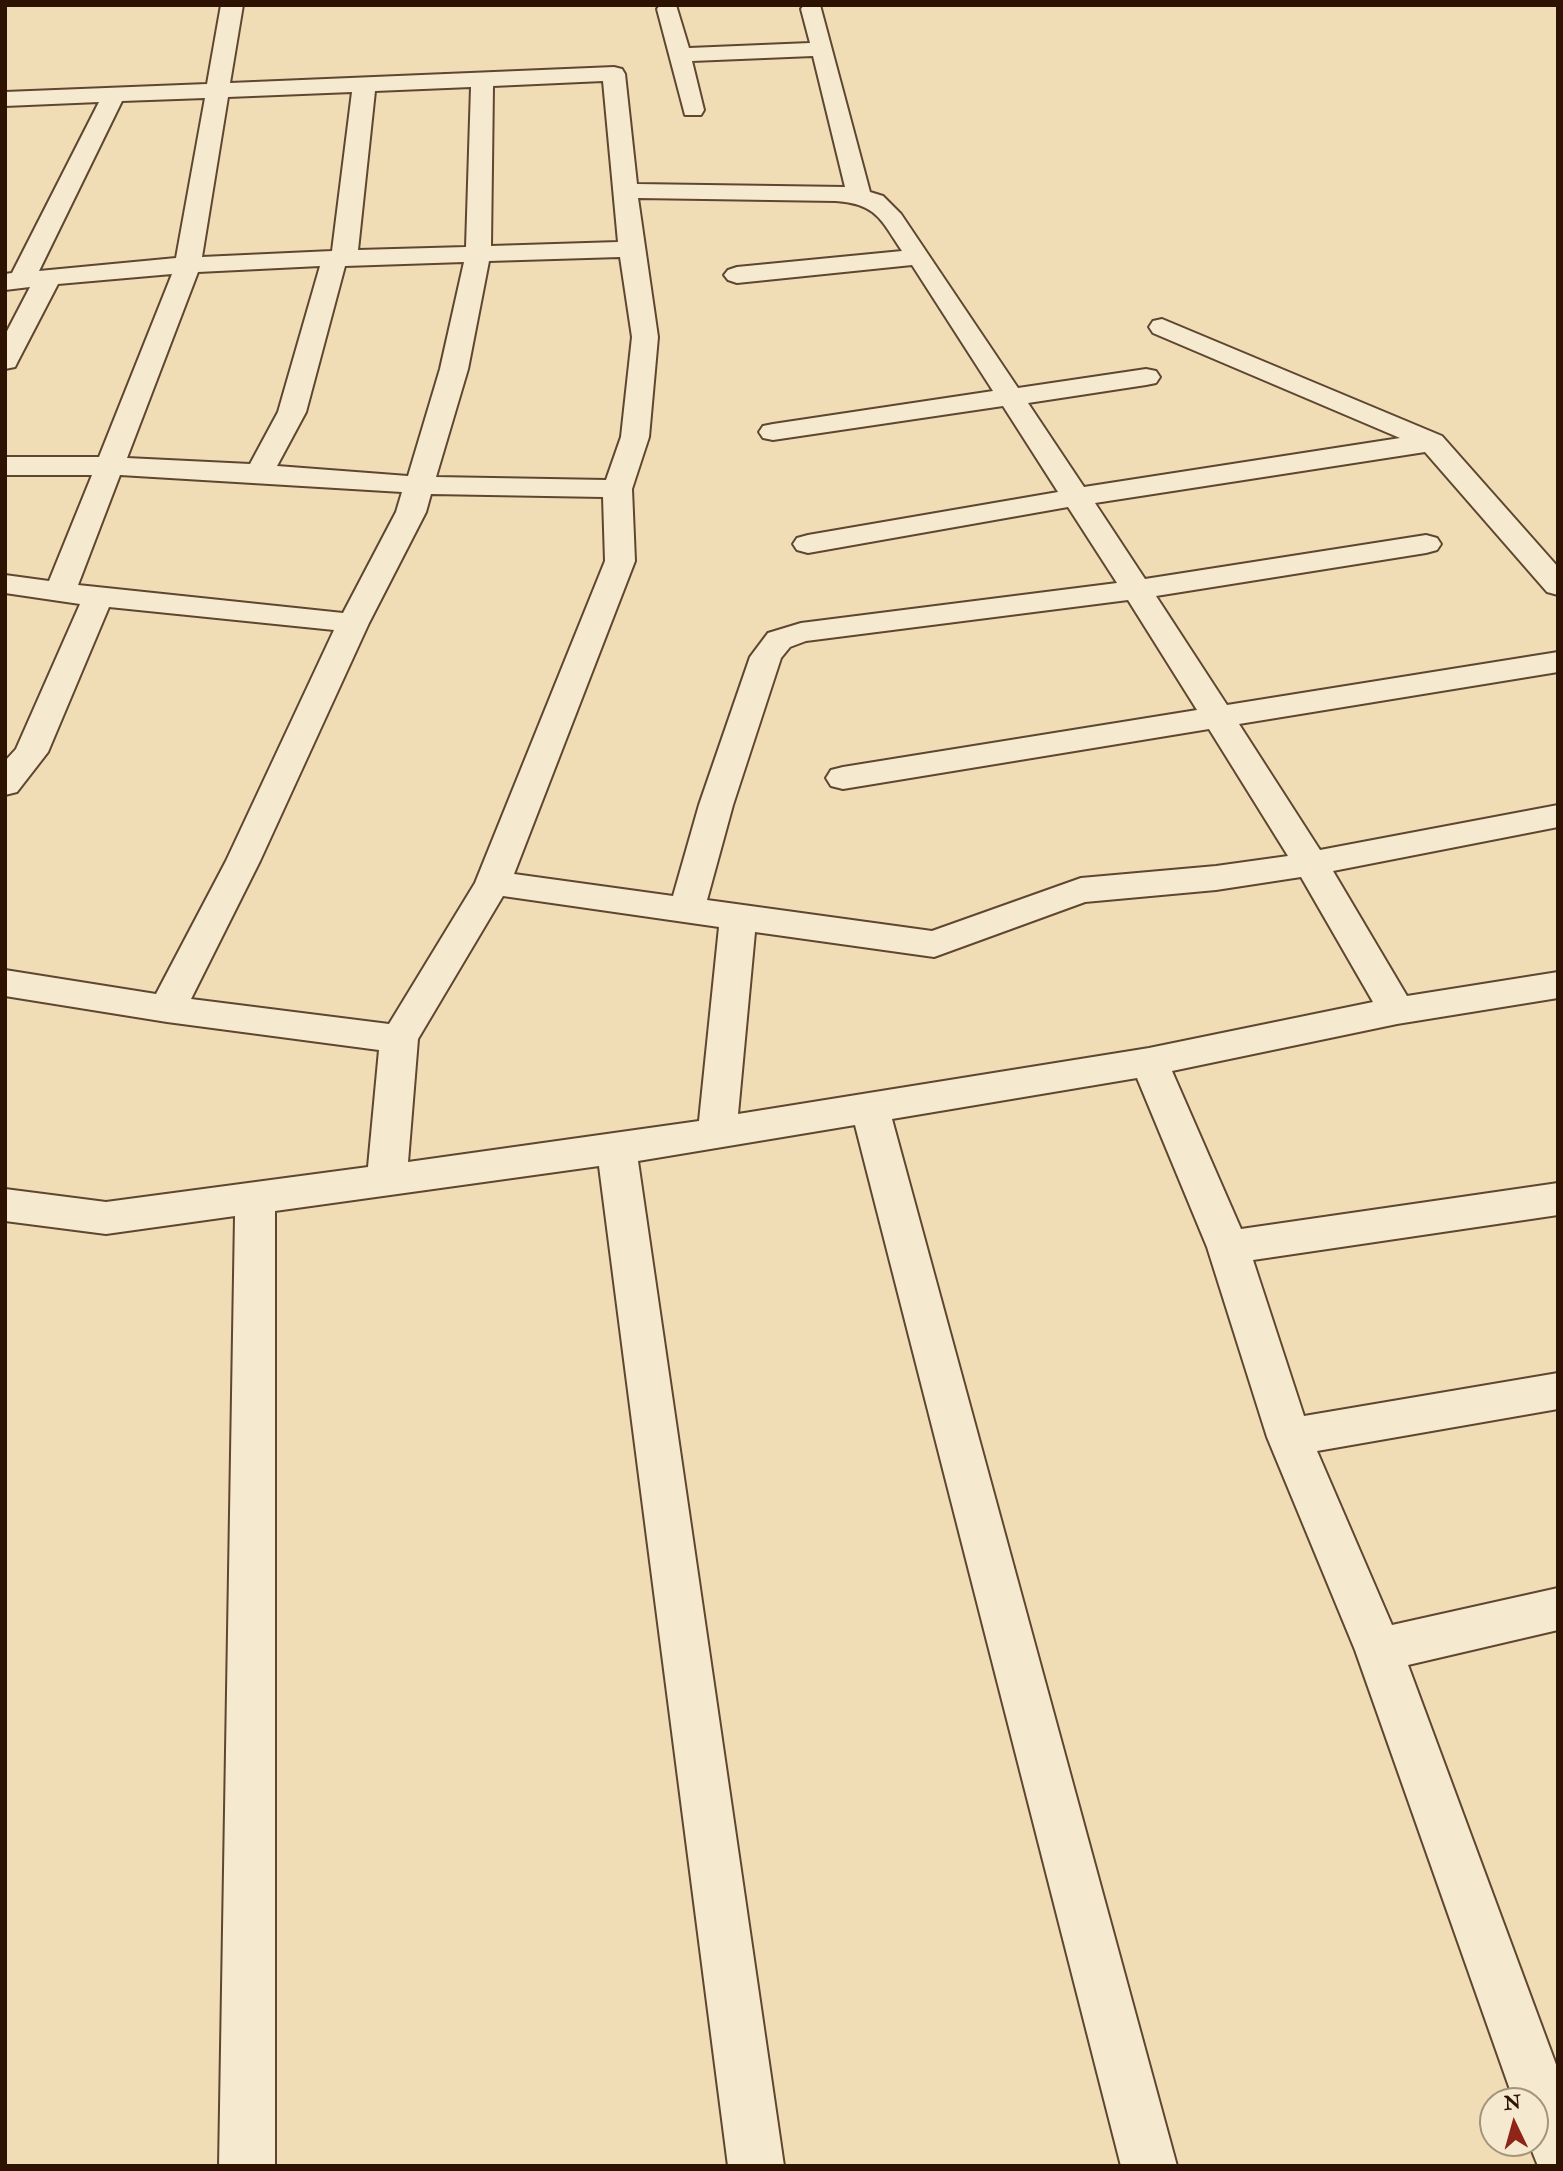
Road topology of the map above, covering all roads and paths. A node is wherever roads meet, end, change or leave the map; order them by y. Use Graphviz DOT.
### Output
graph roads {
  1 [pos="232,5"];
  2 [pos="668,9"];
  3 [pos="811,9"];
  4 [pos="821,50"];
  5 [pos="679,55"];
  6 [pos="482,79"];
  7 [pos="364,84"];
  8 [pos="219,90"];
  9 [pos="114,94"];
  10 [pos="5,99"];
  11 [pos="693,110"];
  12 [pos="625,191"];
  13 [pos="859,196"];
  14 [pos="631,249"];
  15 [pos="478,255"];
  16 [pos="919,257"];
  17 [pos="339,260"];
  18 [pos="188,265"];
  19 [pos="737,275"];
  20 [pos="49,276"];
  21 [pos="14,281"];
  22 [pos="1162,327"];
  23 [pos="5,361"];
  24 [pos="1146,377"];
  25 [pos="1009,397"];
  26 [pos="773,432"];
  27 [pos="1432,442"];
  28 [pos="5,466"];
  29 [pos="108,466"];
  30 [pos="259,473"];
  31 [pos="418,485"];
  32 [pos="617,489"];
  33 [pos="1077,497"];
  34 [pos="808,544"];
  35 [pos="1426,544"];
  36 [pos="5,584"];
  37 [pos="1558,586"];
  38 [pos="1137,590"];
  39 [pos="60,593"];
  40 [pos="98,597"];
  41 [pos="353,623"];
  42 [pos="1558,662"];
  43 [pos="1217,716"];
  44 [pos="18,750"];
  45 [pos="843,778"];
  46 [pos="5,784"];
  47 [pos="1558,816"];
  48 [pos="1311,864"];
  49 [pos="493,883"];
  50 [pos="687,910"];
  51 [pos="738,917"];
  52 [pos="5,983"];
  53 [pos="1558,985"];
  54 [pos="167,1009"];
  55 [pos="1396,1011"];
  56 [pos="399,1039"];
  57 [pos="1149,1062"];
  58 [pos="870,1109"];
  59 [pos="717,1133"];
  60 [pos="617,1149"];
  61 [pos="387,1180"];
  62 [pos="255,1199"];
  63 [pos="1558,1199"];
  64 [pos="5,1205"];
  65 [pos="1228,1247"];
  66 [pos="1558,1391"];
  67 [pos="1289,1437"];
  68 [pos="1558,1609"];
  69 [pos="1379,1650"];
  70 [pos="1558,2146"];
  71 [pos="247,2166"];
  72 [pos="756,2166"];
  73 [pos="1149,2166"];
  1 -- 8 [label="street"];
  2 -- 5 [label="street"];
  3 -- 4 [label="street"];
  4 -- 5 [label="street"];
  4 -- 13 [label="street"];
  5 -- 11 [label="street"];
  6 -- 7 [label="street"];
  6 -- 12 [label="street"];
  6 -- 15 [label="street"];
  7 -- 8 [label="street"];
  7 -- 17 [label="street"];
  8 -- 9 [label="street"];
  8 -- 18 [label="street"];
  9 -- 10 [label="street"];
  9 -- 21 [label="street"];
  12 -- 13 [label="street"];
  12 -- 14 [label="street"];
  13 -- 16 [label="street"];
  14 -- 15 [label="street"];
  14 -- 32 [label="street"];
  15 -- 17 [label="street"];
  15 -- 31 [label="street"];
  16 -- 19 [label="street"];
  16 -- 25 [label="street"];
  17 -- 18 [label="street"];
  17 -- 30 [label="street"];
  18 -- 20 [label="street"];
  18 -- 29 [label="street"];
  20 -- 21 [label="street"];
  20 -- 23 [label="street"];
  22 -- 27 [label="street"];
  24 -- 25 [label="street"];
  25 -- 26 [label="street"];
  25 -- 33 [label="street"];
  27 -- 33 [label="street"];
  27 -- 37 [label="street"];
  28 -- 29 [label="street"];
  29 -- 30 [label="street"];
  29 -- 39 [label="street"];
  30 -- 31 [label="street"];
  31 -- 32 [label="street"];
  31 -- 41 [label="street"];
  32 -- 49 [label="street"];
  33 -- 34 [label="street"];
  33 -- 38 [label="street"];
  35 -- 38 [label="street"];
  36 -- 39 [label="street"];
  38 -- 43 [label="street"];
  38 -- 50 [label="street"];
  39 -- 40 [label="street"];
  40 -- 41 [label="street"];
  40 -- 44 [label="street"];
  41 -- 54 [label="street"];
  42 -- 43 [label="street"];
  43 -- 45 [label="street"];
  43 -- 48 [label="street"];
  44 -- 46 [label="street"];
  47 -- 48 [label="street"];
  48 -- 51 [label="street"];
  48 -- 55 [label="street"];
  49 -- 50 [label="street"];
  49 -- 56 [label="street"];
  50 -- 51 [label="street"];
  51 -- 59 [label="street"];
  52 -- 54 [label="street"];
  53 -- 55 [label="street"];
  54 -- 56 [label="street"];
  55 -- 57 [label="street"];
  56 -- 61 [label="street"];
  57 -- 58 [label="street"];
  57 -- 65 [label="street"];
  58 -- 59 [label="street"];
  58 -- 73 [label="street"];
  59 -- 60 [label="street"];
  60 -- 61 [label="street"];
  60 -- 72 [label="street"];
  61 -- 62 [label="street"];
  62 -- 64 [label="street"];
  62 -- 71 [label="street"];
  63 -- 65 [label="street"];
  65 -- 67 [label="street"];
  66 -- 67 [label="street"];
  67 -- 69 [label="street"];
  68 -- 69 [label="street"];
  69 -- 70 [label="street"];
}
